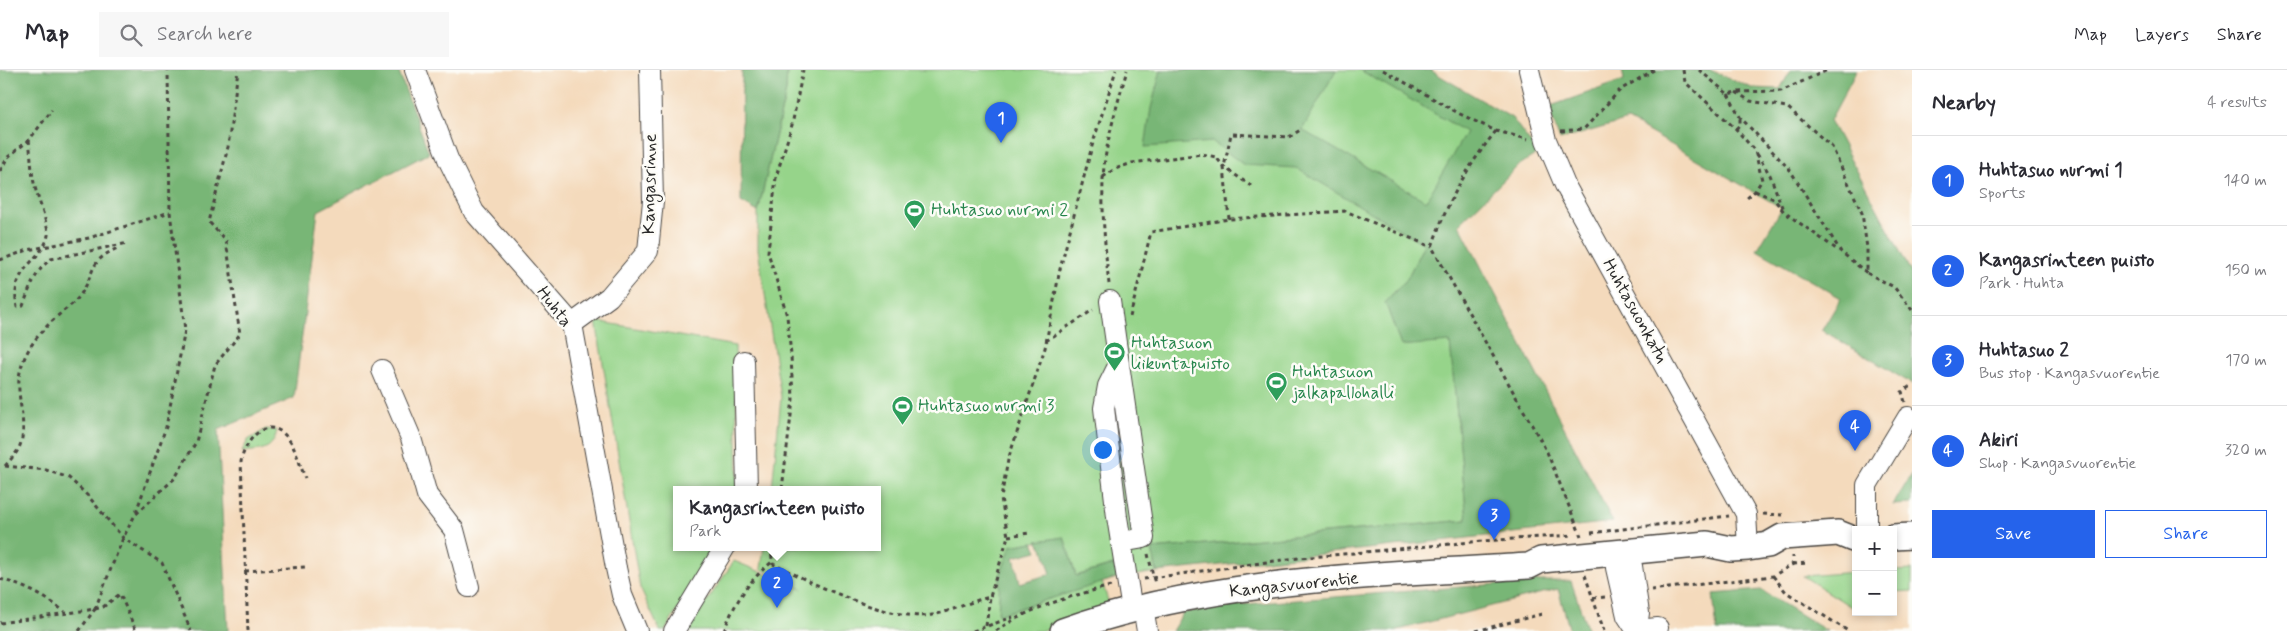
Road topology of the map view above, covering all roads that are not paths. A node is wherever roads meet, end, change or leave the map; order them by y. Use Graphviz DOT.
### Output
graph roads {
  1 [pos="415,70"];
  2 [pos="650,70"];
  3 [pos="1529,70"];
  4 [pos="1110,301"];
  5 [pos="572,324"];
  6 [pos="744,361"];
  7 [pos="1119,364"];
  8 [pos="382,370"];
  9 [pos="1908,417"];
  10 [pos="747,486"];
  11 [pos="1861,526"];
  12 [pos="1852,535"];
  13 [pos="1912,536"];
  14 [pos="1897,537"];
  15 [pos="1121,542"];
  16 [pos="1749,547"];
  17 [pos="724,551"];
  18 [pos="1623,562"];
  19 [pos="469,587"];
  20 [pos="1141,616"];
  21 [pos="1658,628"];
  22 [pos="1637,630"];
  23 [pos="636,631"];
  24 [pos="674,631"];
  25 [pos="1063,631"];
  1 -- 5 [label="street, Huhta"];
  2 -- 5 [label="street, Kangasrinne"];
  3 -- 16 [label="street, Huhtasuonkatu"];
  4 -- 7 [label="street"];
  5 -- 23 [label="street, Huhta"];
  6 -- 10 [label="street"];
  7 -- 15 [label="street"];
  7 -- 15 [label="street"];
  8 -- 19 [label="street"];
  9 -- 11 [label="street"];
  12 -- 16 [label="main road, Kangasvuorentie"];
  13 -- 14 [label="main road"];
  15 -- 20 [label="street"];
  16 -- 18 [label="main road, Kangasvuorentie"];
  17 -- 24 [label="street"];
  18 -- 20 [label="main road, Kangasvuorentie"];
  18 -- 22 [label="street"];
  20 -- 25 [label="main road, Kangasvuorentie"];
  21 -- 22 [label="street"];
}
